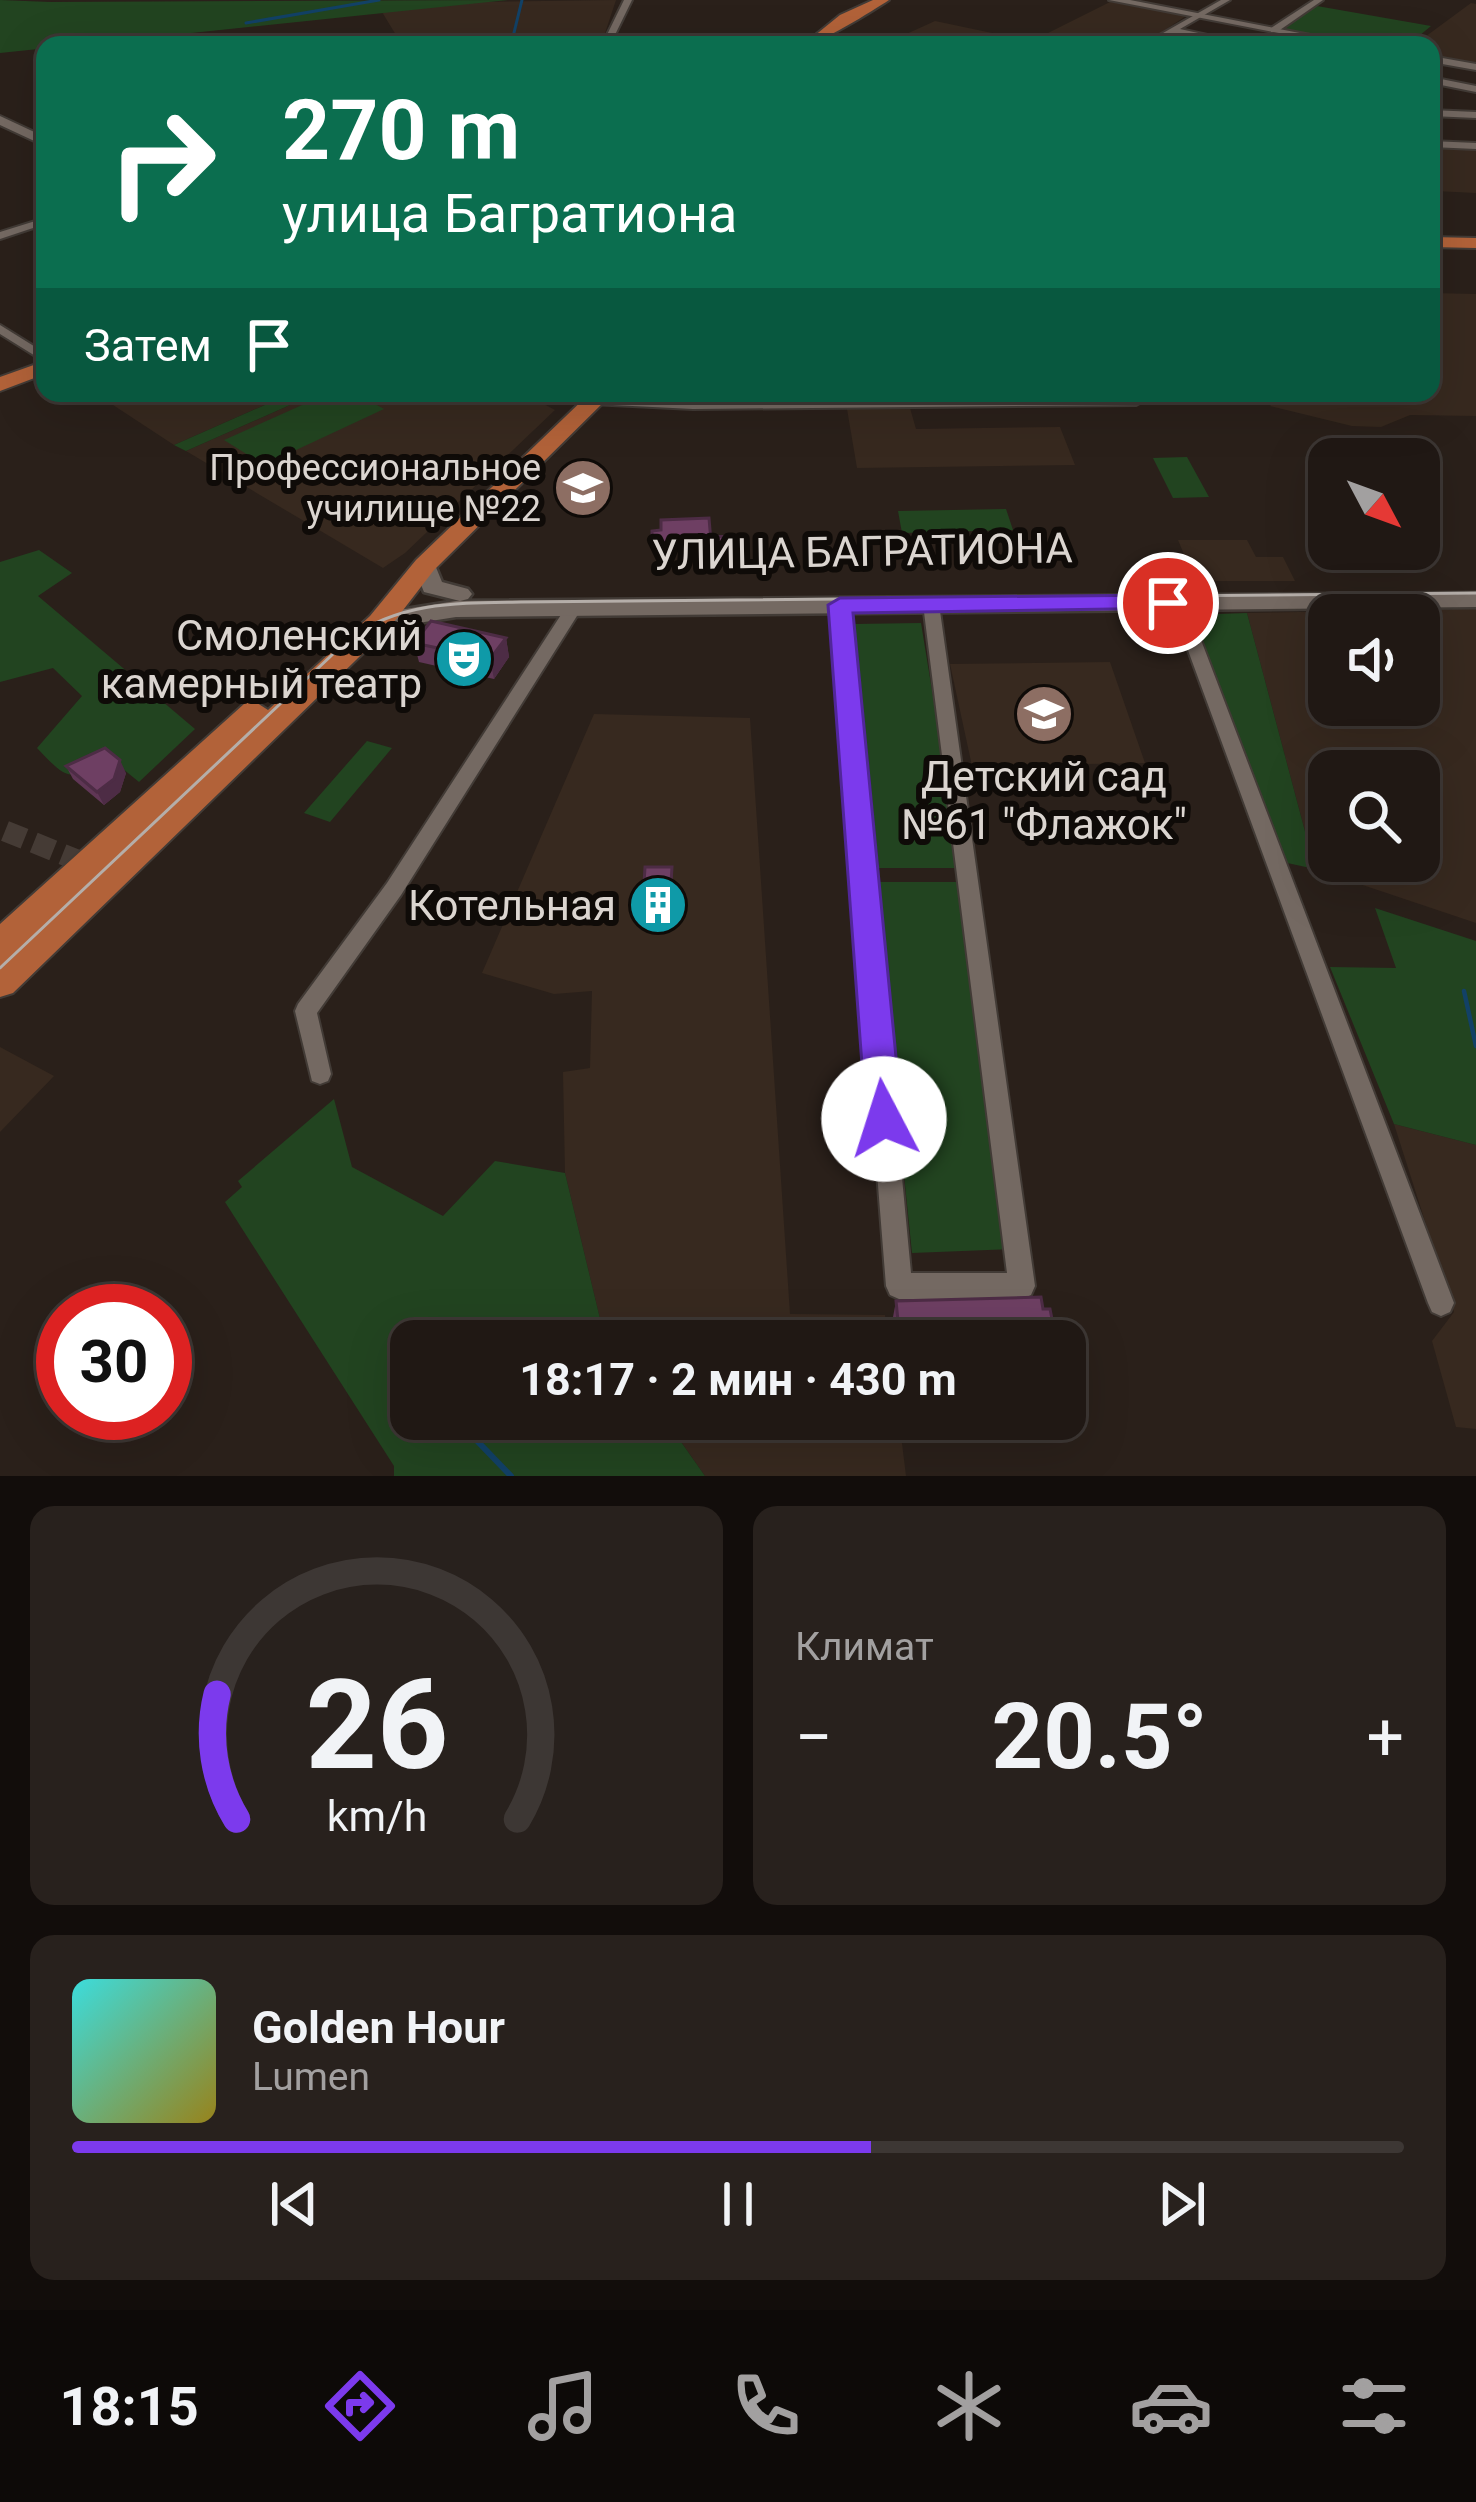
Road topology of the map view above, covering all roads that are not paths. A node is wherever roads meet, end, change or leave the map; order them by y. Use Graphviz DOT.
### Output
graph roads {
  1 [pos="628,0"];
  2 [pos="883,0"];
  3 [pos="1114,0"];
  4 [pos="1226,0"];
  5 [pos="1319,0"];
  6 [pos="1136,2"];
  7 [pos="1198,16"];
  8 [pos="1172,30"];
  9 [pos="1274,30"];
  10 [pos="610,36"];
  11 [pos="822,36"];
  12 [pos="1162,36"];
  13 [pos="1197,36"];
  14 [pos="1297,36"];
  15 [pos="1440,61"];
  16 [pos="1476,67"];
  17 [pos="1440,82"];
  18 [pos="1476,88"];
  19 [pos="1440,113"];
  20 [pos="1476,115"];
  21 [pos="0,120"];
  22 [pos="36,138"];
  23 [pos="1440,144"];
  24 [pos="1476,146"];
  25 [pos="36,224"];
  26 [pos="0,236"];
  27 [pos="1440,242"];
  28 [pos="1476,243"];
  29 [pos="0,329"];
  30 [pos="36,356"];
  31 [pos="36,367"];
  32 [pos="0,385"];
  33 [pos="595,402"];
  34 [pos="663,402"];
  35 [pos="1027,402"];
  36 [pos="425,565"];
  37 [pos="1476,583"];
  38 [pos="460,594"];
  39 [pos="1176,594"];
  40 [pos="1476,600"];
  41 [pos="931,604"];
  42 [pos="840,605"];
  43 [pos="400,607"];
  44 [pos="574,608"];
  45 [pos="88,881"];
  46 [pos="0,945"];
  47 [pos="0,982"];
  48 [pos="320,1074"];
  49 [pos="1441,1303"];
  1 -- 10 [label="street"];
  2 -- 11 [label="main road"];
  3 -- 6 [label="street"];
  4 -- 7 [label="street"];
  5 -- 9 [label="street"];
  6 -- 7 [label="street"];
  7 -- 8 [label="street"];
  7 -- 9 [label="street"];
  8 -- 12 [label="street"];
  8 -- 13 [label="street"];
  9 -- 14 [label="street"];
  15 -- 16 [label="street"];
  17 -- 18 [label="street"];
  19 -- 20 [label="street"];
  21 -- 22 [label="street"];
  23 -- 24 [label="street"];
  25 -- 26 [label="street"];
  27 -- 28 [label="main road"];
  29 -- 30 [label="street"];
  31 -- 32 [label="main road"];
  33 -- 36 [label="main road"];
  34 -- 35 [label="street"];
  36 -- 38 [label="main road"];
  36 -- 43 [label="main road"];
  37 -- 39 [label="main road, УЛИЦА БАГРАТИОНА"];
  38 -- 39 [label="main road, УЛИЦА БАГРАТИОНА"];
  38 -- 43 [label="main road, УЛИЦА БАГРАТИОНА"];
  39 -- 40 [label="main road, УЛИЦА БАГРАТИОНА"];
  39 -- 41 [label="main road, УЛИЦА БАГРАТИОНА"];
  39 -- 49 [label="street"];
  41 -- 42 [label="main road, УЛИЦА БАГРАТИОНА"];
  41 -- 42 [label="street"];
  42 -- 44 [label="main road, УЛИЦА БАГРАТИОНА"];
  43 -- 44 [label="main road, УЛИЦА БАГРАТИОНА"];
  43 -- 45 [label="main road"];
  44 -- 48 [label="street"];
  45 -- 46 [label="main road"];
  45 -- 47 [label="main road"];
}
